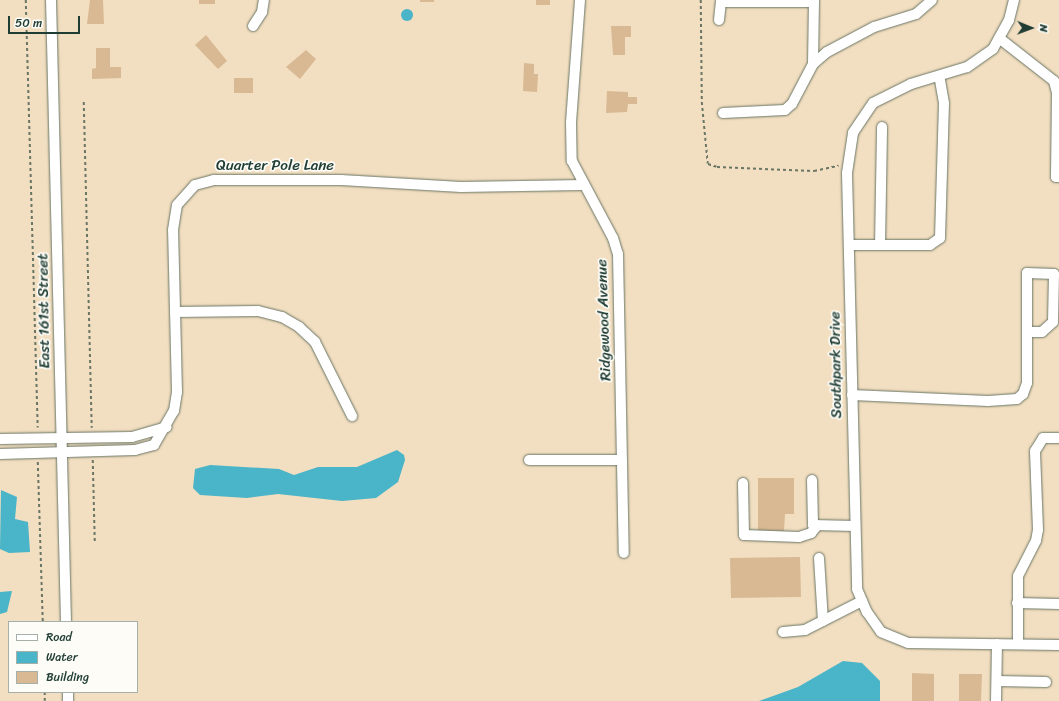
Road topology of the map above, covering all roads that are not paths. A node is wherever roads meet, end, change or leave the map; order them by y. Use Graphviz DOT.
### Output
graph roads {
  1 [pos="51,0"];
  2 [pos="264,0"];
  3 [pos="580,0"];
  4 [pos="932,0"];
  5 [pos="1014,0"];
  6 [pos="814,1"];
  7 [pos="719,20"];
  8 [pos="253,26"];
  9 [pos="999,38"];
  10 [pos="814,64"];
  11 [pos="939,76"];
  12 [pos="723,113"];
  13 [pos="882,127"];
  14 [pos="1059,177"];
  15 [pos="583,184"];
  16 [pos="849,245"];
  17 [pos="880,245"];
  18 [pos="175,312"];
  19 [pos="1027,332"];
  20 [pos="852,395"];
  21 [pos="352,416"];
  22 [pos="167,427"];
  23 [pos="62,437"];
  24 [pos="1059,438"];
  25 [pos="0,439"];
  26 [pos="62,453"];
  27 [pos="0,454"];
  28 [pos="530,460"];
  29 [pos="622,460"];
  30 [pos="812,480"];
  31 [pos="743,483"];
  32 [pos="855,526"];
  33 [pos="816,527"];
  34 [pos="624,553"];
  35 [pos="819,558"];
  36 [pos="862,601"];
  37 [pos="1017,603"];
  38 [pos="1059,604"];
  39 [pos="66,621"];
  40 [pos="823,621"];
  41 [pos="783,632"];
  42 [pos="997,644"];
  43 [pos="1018,644"];
  44 [pos="1059,645"];
  45 [pos="997,681"];
  46 [pos="1046,682"];
  47 [pos="996,701"];
  1 -- 23 [label="street, East 161st Street"];
  2 -- 8 [label="street"];
  3 -- 15 [label="street, Ridgewood Avenue"];
  4 -- 10 [label="street"];
  5 -- 9 [label="street, Southpark Drive"];
  6 -- 7 [label="street"];
  6 -- 10 [label="street"];
  9 -- 11 [label="street, Southpark Drive"];
  9 -- 14 [label="street"];
  10 -- 12 [label="street"];
  11 -- 16 [label="street, Southpark Drive"];
  11 -- 17 [label="street"];
  13 -- 17 [label="street"];
  15 -- 18 [label="street, Quarter Pole Lane"];
  15 -- 29 [label="street, Ridgewood Avenue"];
  16 -- 17 [label="street"];
  16 -- 20 [label="street, Southpark Drive"];
  18 -- 21 [label="street"];
  18 -- 22 [label="street, Quarter Pole Lane"];
  19 -- 19 [label="street"];
  19 -- 20 [label="street"];
  20 -- 32 [label="street, Southpark Drive"];
  22 -- 23 [label="street"];
  22 -- 26 [label="street, Quarter Pole Lane"];
  23 -- 25 [label="street"];
  23 -- 26 [label="street, East 161st Street"];
  24 -- 37 [label="street"];
  26 -- 27 [label="street, Quarter Pole Lane"];
  26 -- 39 [label="street, East 161st Street"];
  28 -- 29 [label="street"];
  29 -- 34 [label="street, Ridgewood Avenue"];
  30 -- 33 [label="street"];
  31 -- 33 [label="street"];
  32 -- 33 [label="street"];
  32 -- 36 [label="street, Southpark Drive"];
  35 -- 40 [label="street"];
  36 -- 40 [label="street"];
  36 -- 42 [label="street, Southpark Drive"];
  37 -- 38 [label="street"];
  37 -- 43 [label="street"];
  40 -- 41 [label="street"];
  42 -- 43 [label="street, Southpark Drive"];
  42 -- 45 [label="street"];
  43 -- 44 [label="street, Southpark Drive"];
  45 -- 46 [label="street"];
  45 -- 47 [label="street"];
}
